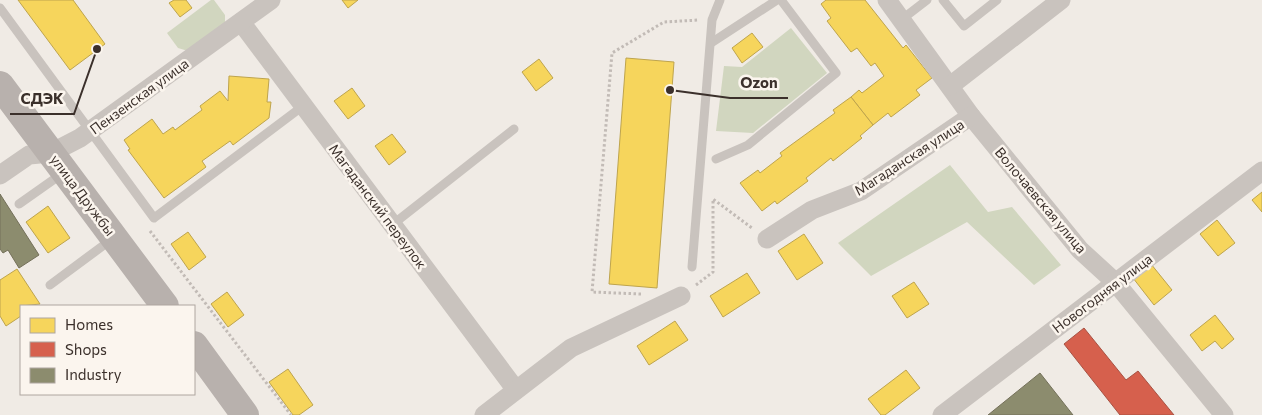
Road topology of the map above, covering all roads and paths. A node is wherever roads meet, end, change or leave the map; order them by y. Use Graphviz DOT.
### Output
graph roads {
  1 [pos="271,0"];
  2 [pos="720,0"];
  3 [pos="777,0"];
  4 [pos="781,0"];
  5 [pos="887,0"];
  6 [pos="927,0"];
  7 [pos="943,0"];
  8 [pos="997,0"];
  9 [pos="1062,0"];
  10 [pos="0,8"];
  11 [pos="712,20"];
  12 [pos="901,20"];
  13 [pos="241,22"];
  14 [pos="711,43"];
  15 [pos="0,85"];
  16 [pos="950,86"];
  17 [pos="303,106"];
  18 [pos="971,116"];
  19 [pos="514,130"];
  20 [pos="90,131"];
  21 [pos="716,159"];
  22 [pos="58,162"];
  23 [pos="1262,171"];
  24 [pos="0,175"];
  25 [pos="19,204"];
  26 [pos="392,224"];
  27 [pos="114,238"];
  28 [pos="766,239"];
  29 [pos="692,268"];
  30 [pos="1115,282"];
  31 [pos="50,286"];
  32 [pos="642,294"];
  33 [pos="681,296"];
  34 [pos="164,305"];
  35 [pos="195,347"];
  36 [pos="516,390"];
  37 [pos="245,415"];
  38 [pos="484,415"];
  39 [pos="942,415"];
  40 [pos="1224,415"];
  1 -- 13 [label="street, Пензенская улица"];
  2 -- 11 [label="lane"];
  3 -- 14 [label="lane"];
  4 -- 21 [label="lane"];
  5 -- 12 [label="street, Волочаевская улица"];
  6 -- 12 [label="lane"];
  7 -- 8 [label="lane"];
  9 -- 16 [label="street"];
  10 -- 20 [label="lane"];
  11 -- 14 [label="lane"];
  11 -- 32 [label="path"];
  12 -- 16 [label="street, Волочаевская улица"];
  13 -- 17 [label="street, Магаданский переулок"];
  13 -- 20 [label="street, Пензенская улица"];
  14 -- 29 [label="lane"];
  15 -- 22 [label="main road, улица Дружбы"];
  16 -- 18 [label="street, Волочаевская улица"];
  17 -- 20 [label="lane"];
  17 -- 26 [label="street, Магаданский переулок"];
  18 -- 28 [label="street, Магаданская улица"];
  18 -- 30 [label="street, Волочаевская улица"];
  19 -- 26 [label="lane"];
  20 -- 22 [label="street, Пензенская улица"];
  22 -- 24 [label="street, Пензенская улица"];
  22 -- 25 [label="lane"];
  22 -- 27 [label="main road, улица Дружбы"];
  23 -- 30 [label="street, Новогодняя улица"];
  26 -- 36 [label="street, Магаданский переулок"];
  27 -- 31 [label="lane"];
  27 -- 34 [label="main road, улица Дружбы"];
  28 -- 33 [label="path"];
  30 -- 39 [label="street, Новогодняя улица"];
  30 -- 40 [label="street, Волочаевская улица"];
  33 -- 36 [label="street"];
  35 -- 37 [label="main road"];
  36 -- 38 [label="street"];
}
